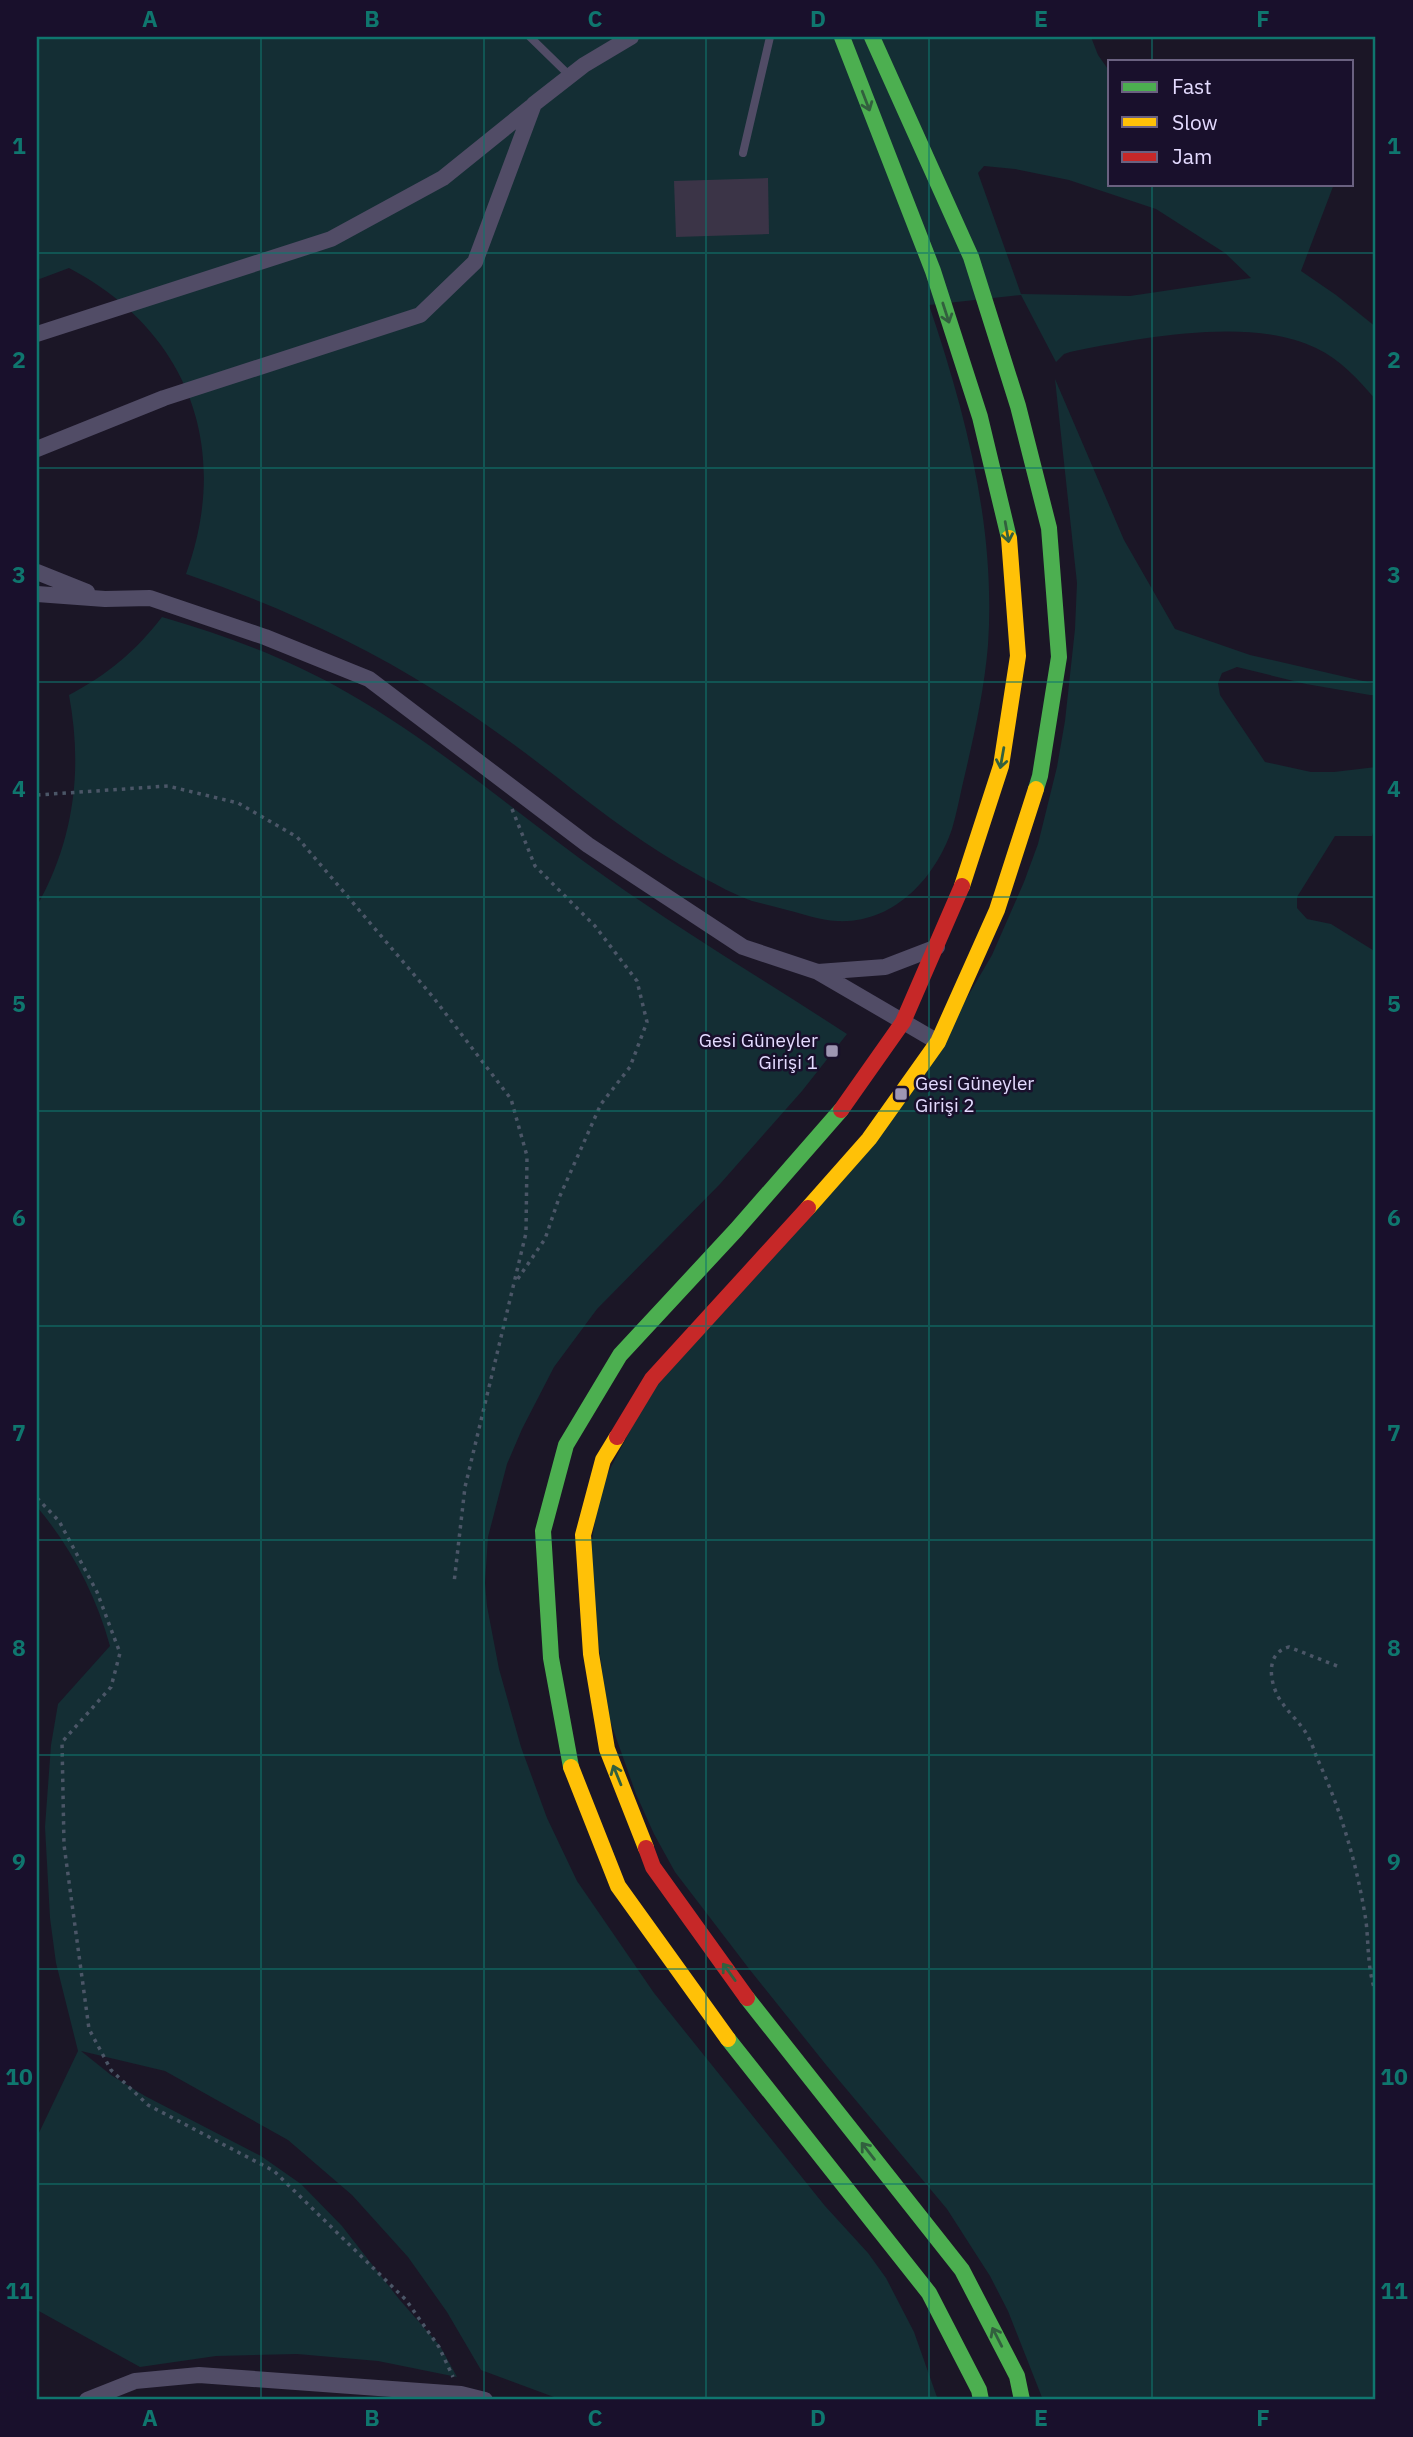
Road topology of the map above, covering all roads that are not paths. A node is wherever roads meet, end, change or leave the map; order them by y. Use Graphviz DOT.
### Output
graph roads {
  1 [pos="530,37"];
  2 [pos="631,37"];
  3 [pos="770,37"];
  4 [pos="842,37"];
  5 [pos="872,37"];
  6 [pos="570,76"];
  7 [pos="534,104"];
  8 [pos="743,153"];
  9 [pos="37,334"];
  10 [pos="37,449"];
  11 [pos="37,572"];
  12 [pos="37,594"];
  13 [pos="105,599"];
  14 [pos="937,947"];
  15 [pos="818,972"];
  16 [pos="903,1022"];
  17 [pos="938,1042"];
  18 [pos="86,2400"];
  19 [pos="485,2400"];
  20 [pos="981,2400"];
  21 [pos="1023,2400"];
  1 -- 6 [label="lane"];
  2 -- 6 [label="street"];
  3 -- 8 [label="lane"];
  4 -- 14 [label="street, one-way"];
  5 -- 17 [label="street"];
  6 -- 7 [label="street"];
  7 -- 9 [label="street"];
  7 -- 10 [label="street"];
  11 -- 13 [label="street"];
  12 -- 13 [label="street"];
  13 -- 15 [label="street"];
  14 -- 15 [label="street"];
  14 -- 16 [label="street"];
  15 -- 16 [label="street"];
  16 -- 17 [label="street"];
  16 -- 20 [label="street"];
  21 -- 17 [label="street, one-way"];
  18 -- 19 [label="street"];
}
